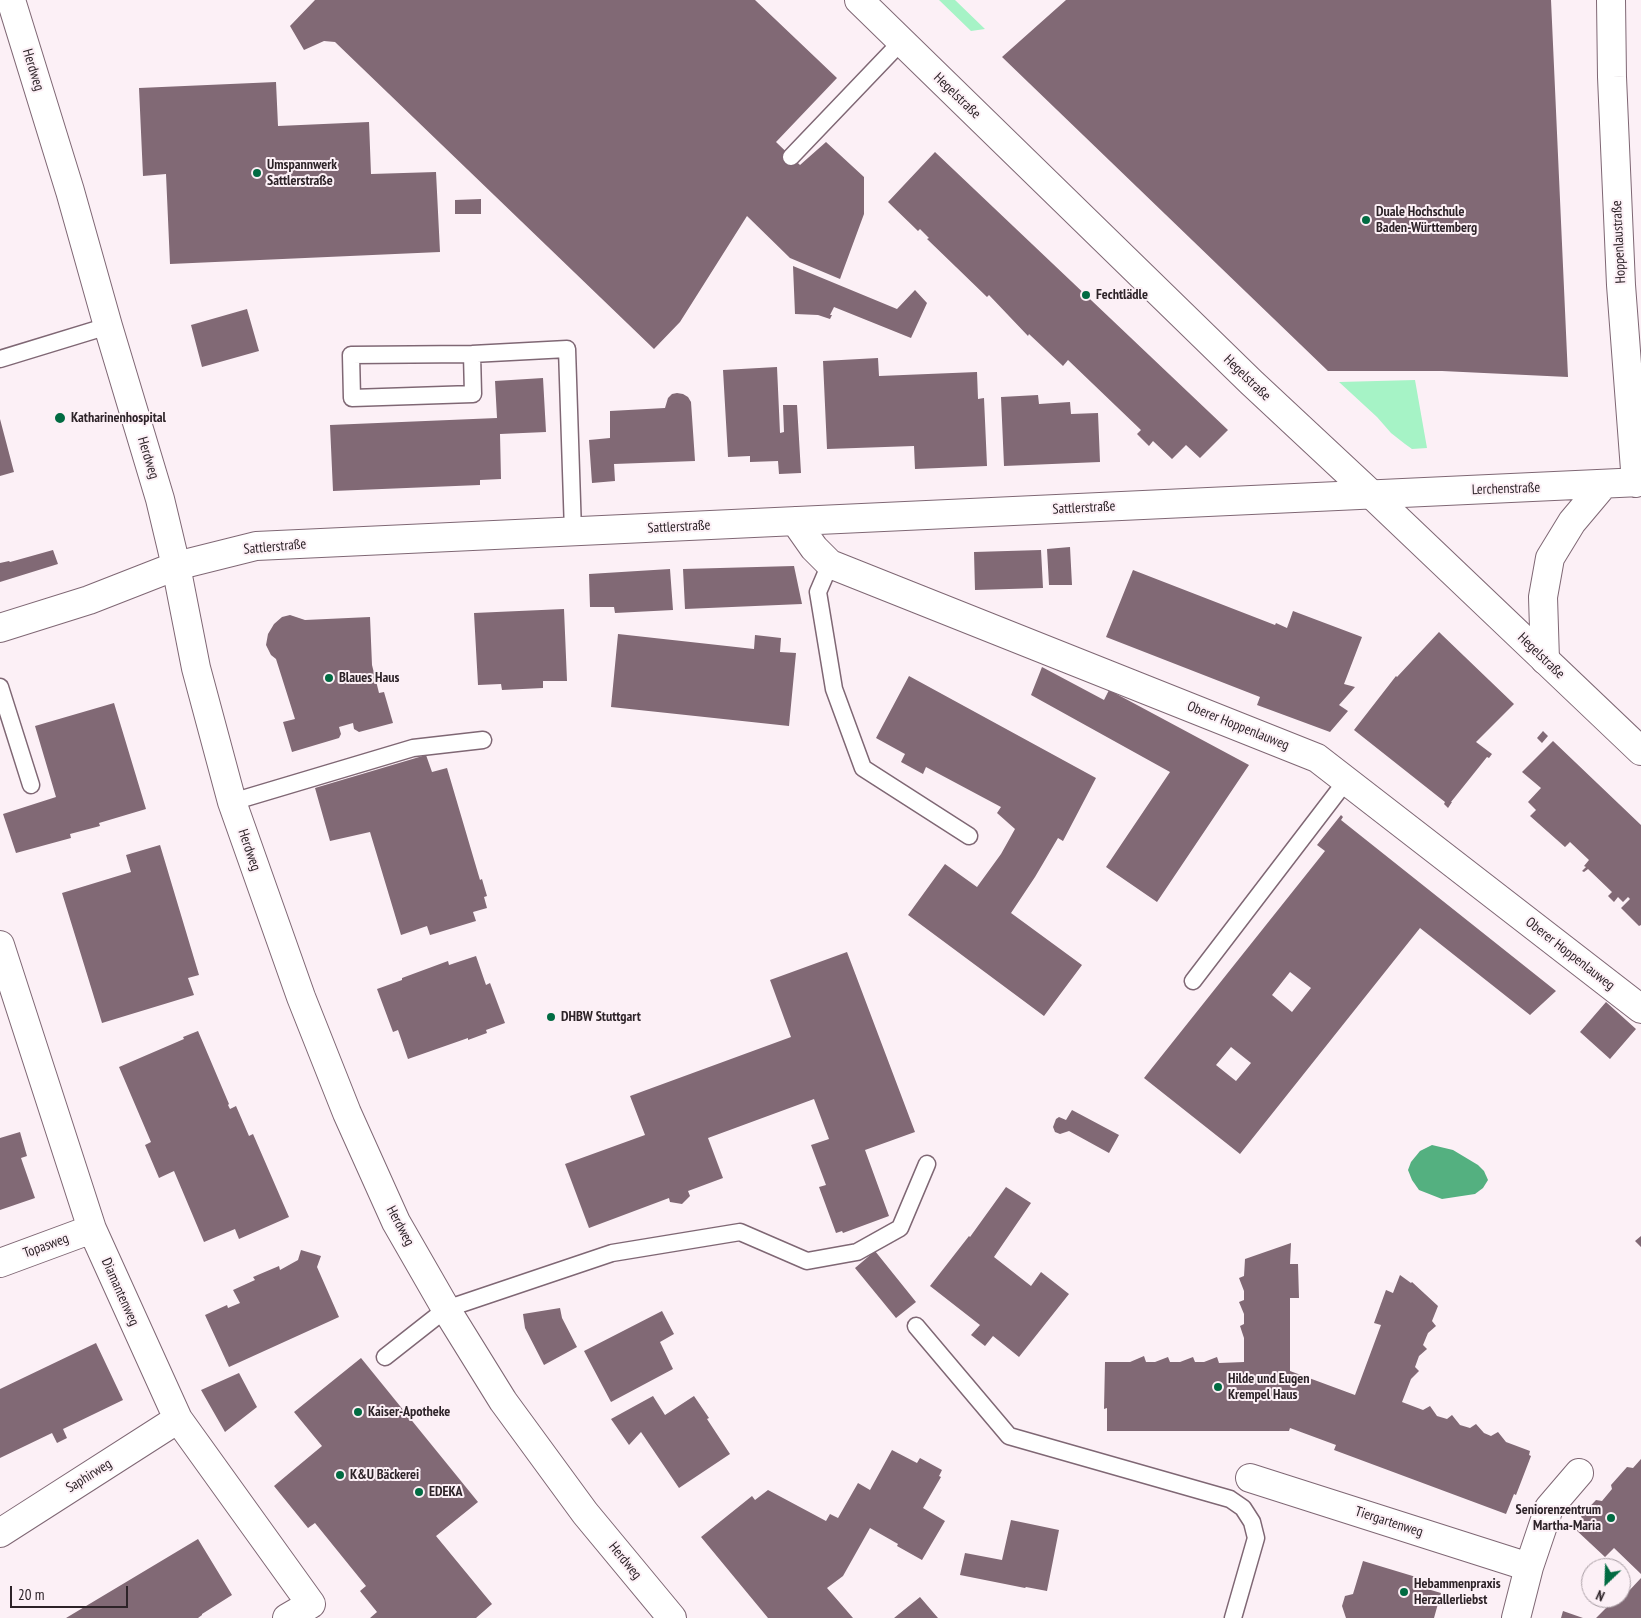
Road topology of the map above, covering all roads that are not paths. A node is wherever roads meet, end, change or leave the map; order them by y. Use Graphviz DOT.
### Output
graph roads {
  1 [pos="11,0"];
  2 [pos="859,0"];
  3 [pos="1611,0"];
  4 [pos="901,42"];
  5 [pos="791,157"];
  6 [pos="108,326"];
  7 [pos="472,354"];
  8 [pos="0,359"];
  9 [pos="1639,483"];
  10 [pos="1604,484"];
  11 [pos="1372,494"];
  12 [pos="795,521"];
  13 [pos="573,532"];
  14 [pos="830,564"];
  15 [pos="176,566"];
  16 [pos="0,628"];
  17 [pos="1545,660"];
  18 [pos="0,687"];
  19 [pos="483,740"];
  20 [pos="1641,751"];
  21 [pos="1346,781"];
  22 [pos="30,785"];
  23 [pos="232,802"];
  24 [pos="969,836"];
  25 [pos="0,945"];
  26 [pos="1193,981"];
  27 [pos="1634,1003"];
  28 [pos="927,1164"];
  29 [pos="92,1229"];
  30 [pos="0,1263"];
  31 [pos="446,1309"];
  32 [pos="916,1326"];
  33 [pos="385,1357"];
  34 [pos="178,1419"];
  35 [pos="1579,1473"];
  36 [pos="1250,1478"];
  37 [pos="0,1532"];
  38 [pos="1529,1567"];
  39 [pos="287,1618"];
  40 [pos="672,1618"];
  41 [pos="1233,1618"];
  42 [pos="1516,1618"];
  1 -- 6 [label="street, Herdweg"];
  2 -- 4 [label="street, Hegelstraße"];
  3 -- 9 [label="street, Hoppenlaustraße"];
  4 -- 5 [label="lane"];
  4 -- 11 [label="street, Hegelstraße"];
  6 -- 8 [label="lane"];
  6 -- 15 [label="street, Herdweg"];
  7 -- 7 [label="lane"];
  7 -- 13 [label="lane"];
  9 -- 10 [label="street, Lerchenstraße"];
  10 -- 11 [label="street, Lerchenstraße"];
  10 -- 17 [label="street"];
  11 -- 12 [label="street, Sattlerstraße"];
  11 -- 17 [label="street, Hegelstraße"];
  12 -- 13 [label="street, Sattlerstraße"];
  12 -- 14 [label="street, Oberer Hoppenlauweg"];
  13 -- 15 [label="street, Sattlerstraße"];
  14 -- 21 [label="street, Oberer Hoppenlauweg"];
  14 -- 24 [label="lane"];
  15 -- 16 [label="street, Sattlerstraße"];
  15 -- 23 [label="street, Herdweg"];
  17 -- 20 [label="street, Hegelstraße"];
  18 -- 22 [label="lane"];
  19 -- 23 [label="lane"];
  21 -- 26 [label="lane"];
  21 -- 27 [label="street, Oberer Hoppenlauweg"];
  23 -- 31 [label="street, Herdweg"];
  25 -- 29 [label="street, Diamantenweg"];
  28 -- 31 [label="lane"];
  29 -- 30 [label="street, Topasweg"];
  29 -- 34 [label="street, Diamantenweg"];
  31 -- 33 [label="lane"];
  31 -- 40 [label="street, Herdweg"];
  32 -- 41 [label="lane"];
  34 -- 37 [label="street, Saphirweg"];
  34 -- 39 [label="street, Diamantenweg"];
  35 -- 38 [label="street"];
  36 -- 38 [label="street, Tiergartenweg"];
  38 -- 42 [label="street"];
}
